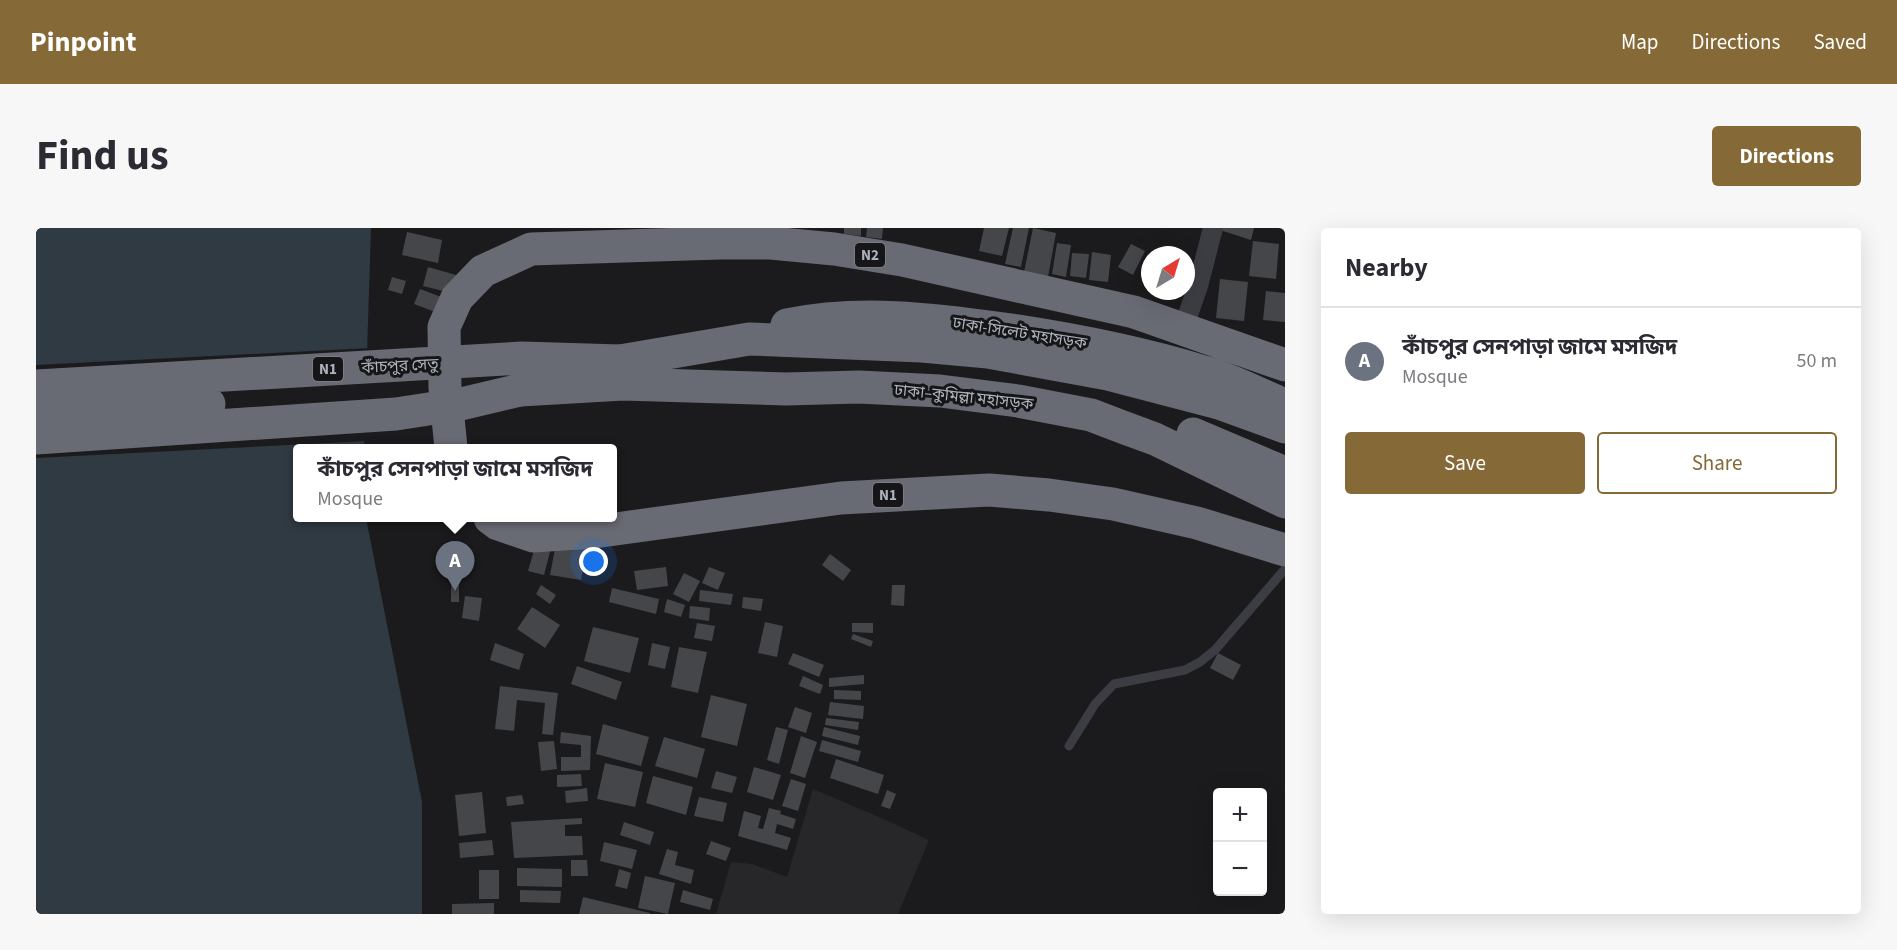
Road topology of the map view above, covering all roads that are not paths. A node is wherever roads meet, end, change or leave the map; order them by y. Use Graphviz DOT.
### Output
graph roads {
  1 [pos="1213,228"];
  2 [pos="1183,329"];
  3 [pos="749,339"];
  4 [pos="1285,365"];
  5 [pos="622,372"];
  6 [pos="36,386"];
  7 [pos="520,390"];
  8 [pos="1285,405"];
  9 [pos="36,412"];
  10 [pos="1091,415"];
  11 [pos="1285,427"];
  12 [pos="36,438"];
  13 [pos="451,444"];
  14 [pos="1285,473"];
  15 [pos="1285,502"];
  16 [pos="495,522"];
  17 [pos="1285,550"];
  18 [pos="1285,569"];
  19 [pos="1069,746"];
  1 -- 2 [label="street"];
  2 -- 4 [label="highway, N2"];
  2 -- 13 [label="highway, N2"];
  3 -- 5 [label="highway, N1"];
  3 -- 8 [label="highway, ঢাকা-সিলেট মহাসড়ক"];
  3 -- 11 [label="highway, N1"];
  5 -- 6 [label="highway, কাঁচপুর সেতু / N1, bridge"];
  5 -- 7 [label="highway, কাঁচপুর সেতু / N1"];
  5 -- 10 [label="highway, ঢাকা–কুমিল্লা মহাসড়ক / N1"];
  7 -- 9 [label="highway, কাঁচপুর সেতু / N1, bridge"];
  7 -- 12 [label="highway, কাঁচপুর সেতু, bridge"];
  10 -- 14 [label="highway"];
  10 -- 15 [label="highway, ঢাকা–কুমিল্লা মহাসড়ক / N1"];
  16 -- 17 [label="highway, N1"];
  18 -- 19 [label="lane"];
}
